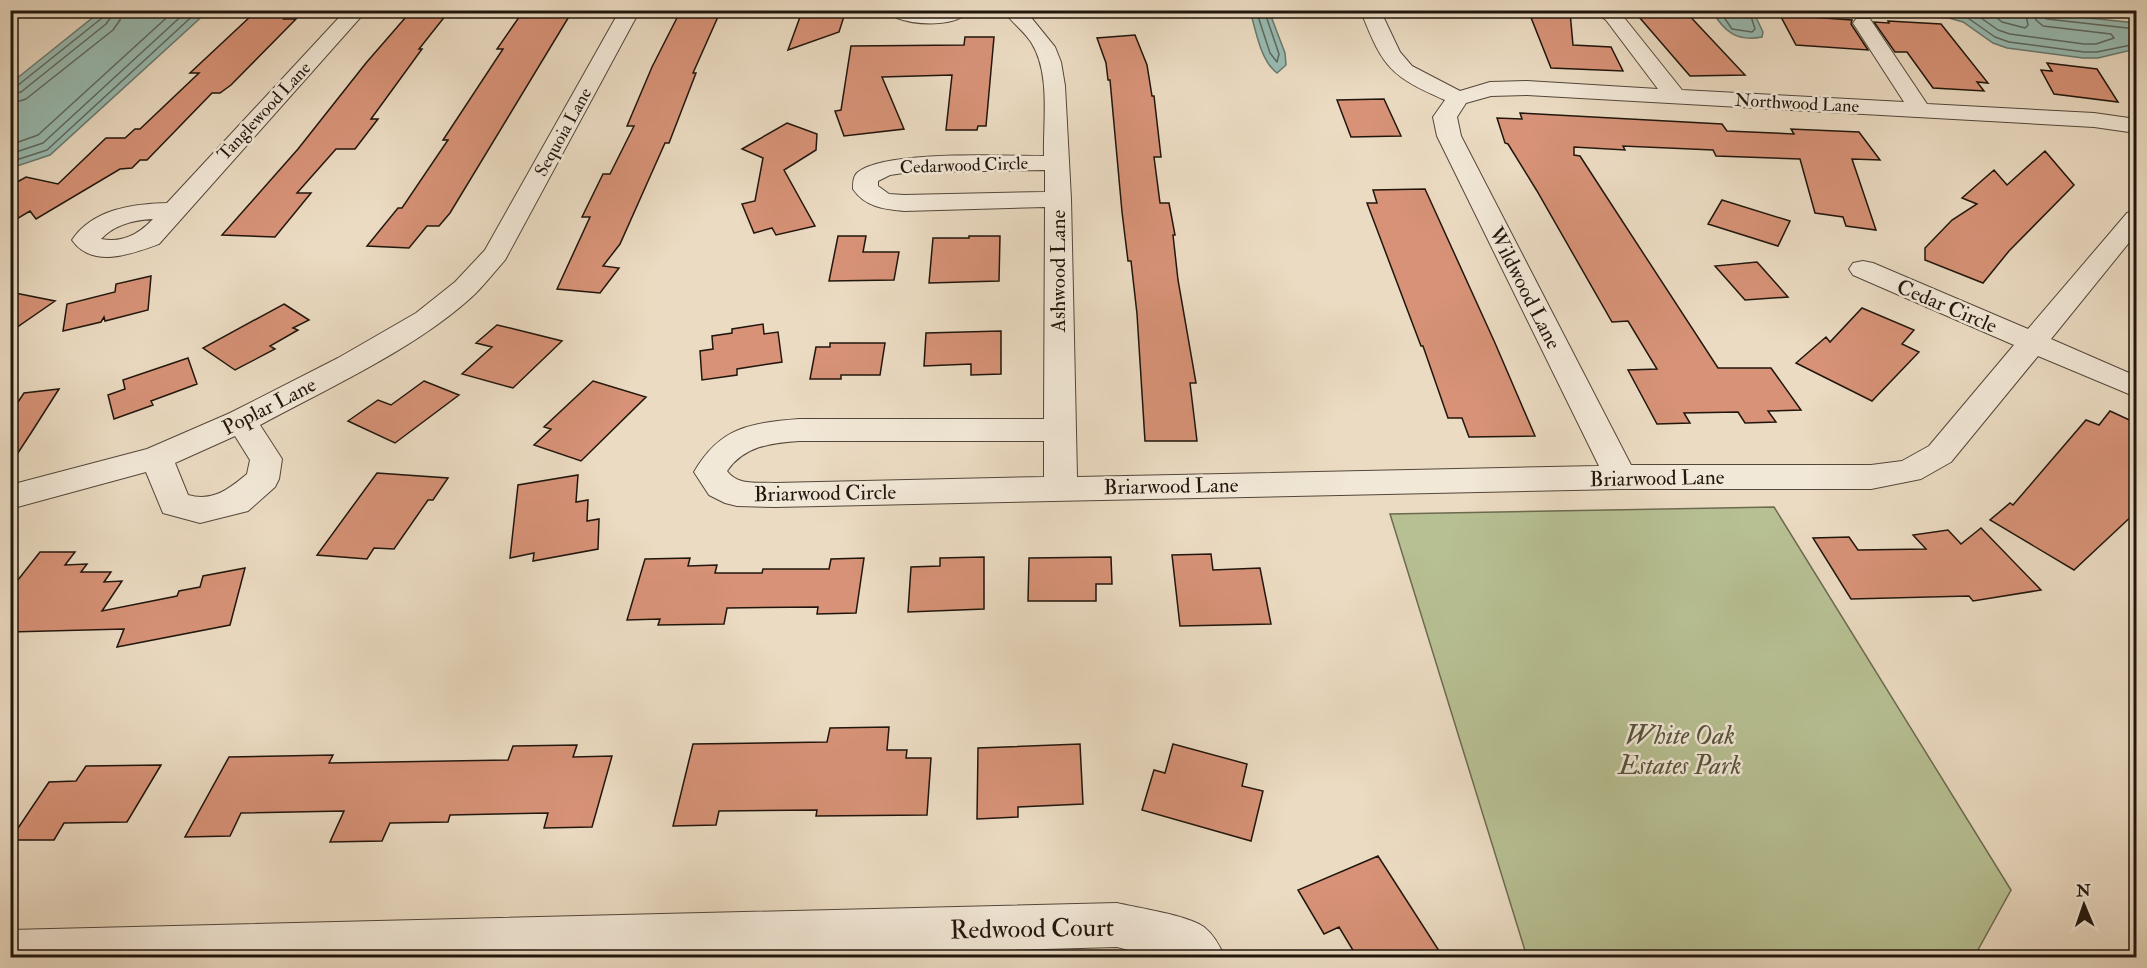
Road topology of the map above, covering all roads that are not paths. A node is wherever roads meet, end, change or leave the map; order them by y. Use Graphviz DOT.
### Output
graph roads {
  1 [pos="357,10"];
  2 [pos="630,10"];
  3 [pos="902,10"];
  4 [pos="960,10"];
  5 [pos="1013,10"];
  6 [pos="1372,10"];
  7 [pos="1602,10"];
  8 [pos="1863,23"];
  9 [pos="1675,96"];
  10 [pos="1458,98"];
  11 [pos="1920,110"];
  12 [pos="2136,126"];
  13 [pos="1057,163"];
  14 [pos="1058,199"];
  15 [pos="172,211"];
  16 [pos="2136,218"];
  17 [pos="496,254"];
  18 [pos="1863,269"];
  19 [pos="2032,342"];
  20 [pos="2136,387"];
  21 [pos="241,422"];
  22 [pos="1059,430"];
  23 [pos="157,458"];
  24 [pos="1621,477"];
  25 [pos="1061,488"];
  26 [pos="10,497"];
  27 [pos="1195,950"];
  28 [pos="10,953"];
  1 -- 15 [label="street, Tanglewood Lane"];
  2 -- 17 [label="street, Sequoia Lane"];
  3 -- 4 [label="street"];
  5 -- 13 [label="street, Ashwood Lane"];
  6 -- 10 [label="street"];
  7 -- 9 [label="street"];
  8 -- 11 [label="street"];
  9 -- 10 [label="street, Northwood Lane"];
  9 -- 11 [label="street, Northwood Lane"];
  10 -- 24 [label="street, Wildwood Lane"];
  11 -- 12 [label="street, Northwood Lane"];
  13 -- 14 [label="street, Ashwood Lane"];
  13 -- 14 [label="street, Cedarwood Circle"];
  14 -- 22 [label="street, Ashwood Lane"];
  16 -- 19 [label="street, Briarwood Lane"];
  17 -- 21 [label="street, Poplar Lane"];
  18 -- 19 [label="street, Cedar Circle"];
  19 -- 20 [label="street, Cedar Circle"];
  19 -- 24 [label="street, Briarwood Lane"];
  21 -- 23 [label="street, Poplar Lane"];
  21 -- 23 [label="street"];
  22 -- 25 [label="street, Ashwood Lane"];
  22 -- 25 [label="street, Briarwood Circle"];
  23 -- 26 [label="street, Poplar Lane"];
  24 -- 25 [label="street, Briarwood Lane"];
  27 -- 28 [label="street, Redwood Court"];
}
